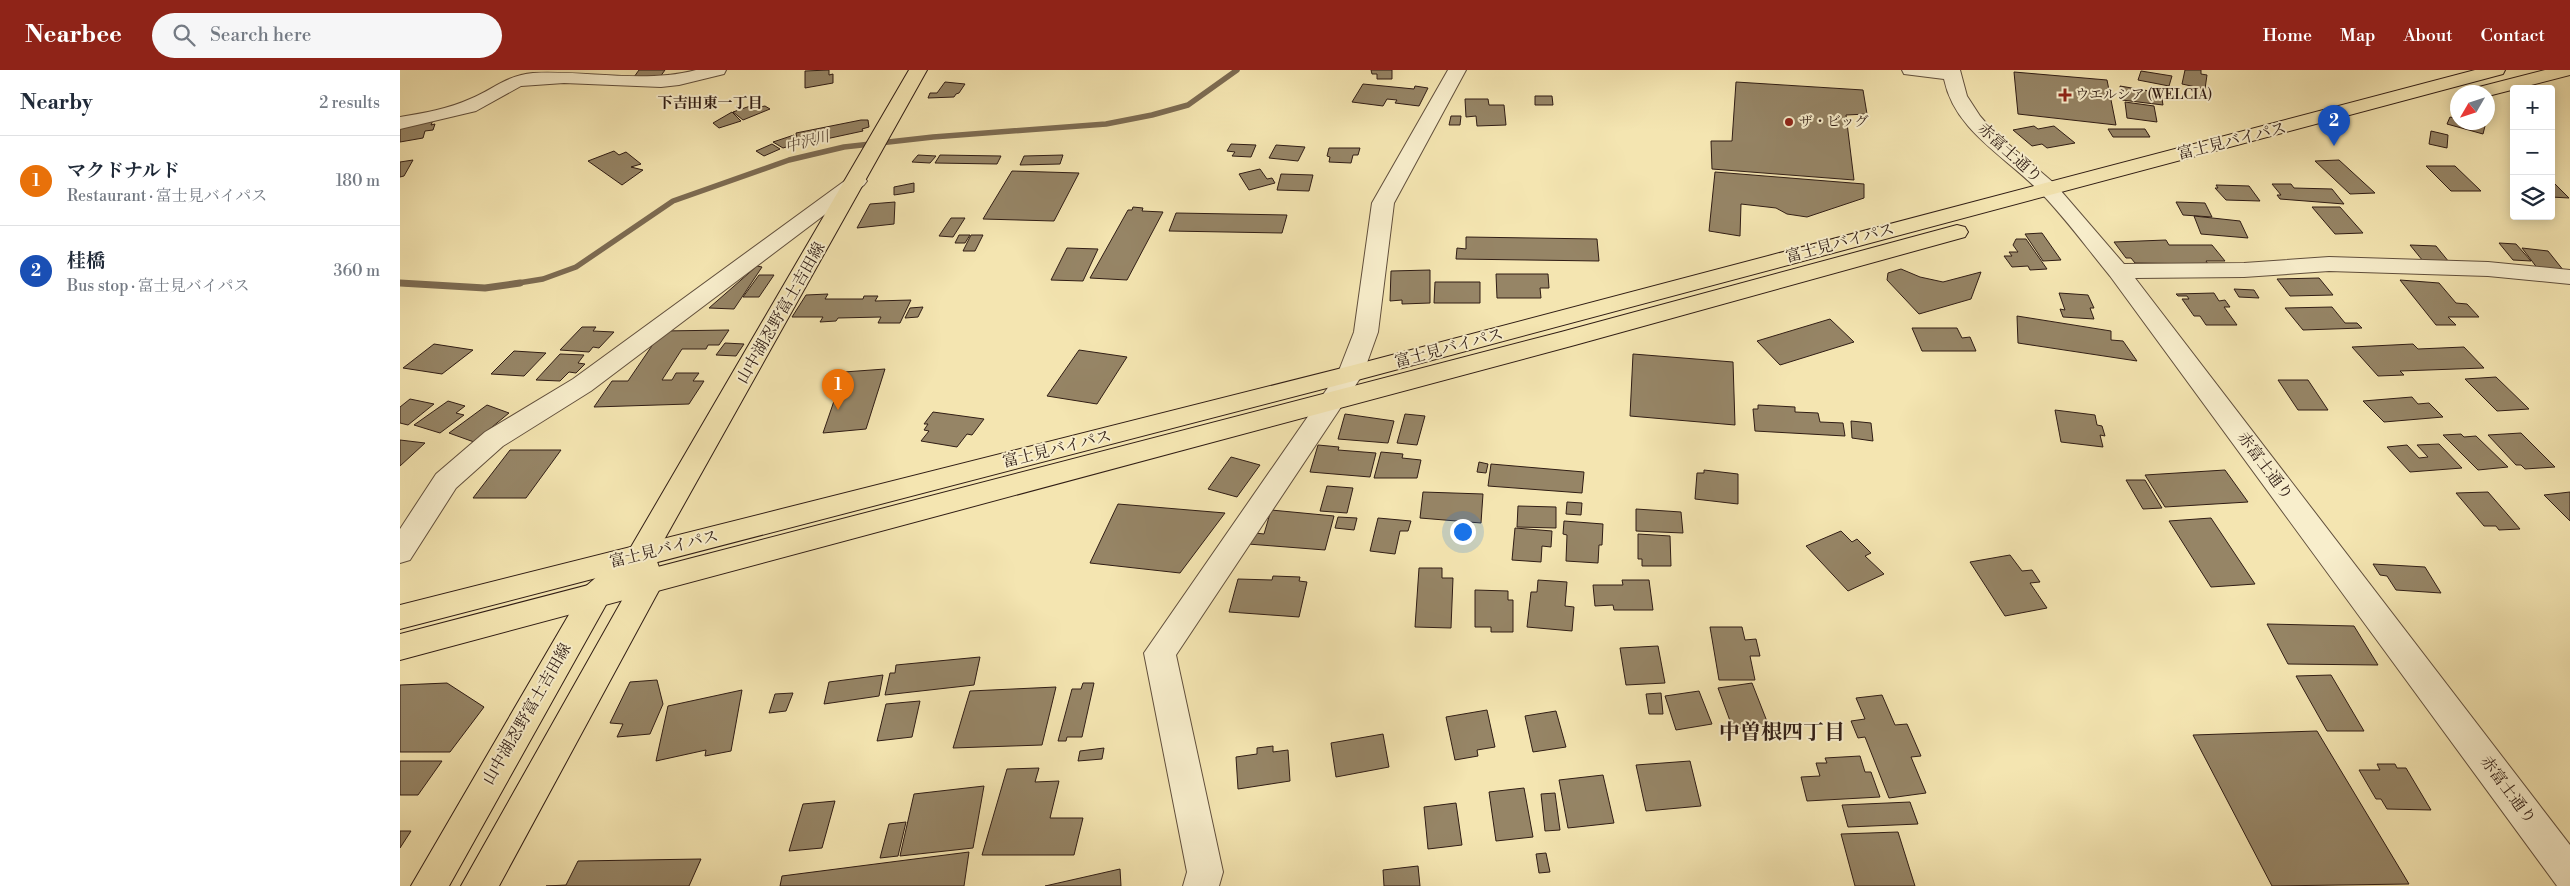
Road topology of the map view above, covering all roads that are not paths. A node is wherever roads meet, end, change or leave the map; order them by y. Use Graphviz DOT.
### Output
graph roads {
  1 [pos="716,70"];
  2 [pos="918,70"];
  3 [pos="1458,70"];
  4 [pos="1911,70"];
  5 [pos="2496,70"];
  6 [pos="2567,70"];
  7 [pos="1952,72"];
  8 [pos="2495,89"];
  9 [pos="2450,101"];
  10 [pos="2373,122"];
  11 [pos="400,123"];
  12 [pos="2316,137"];
  13 [pos="859,176"];
  14 [pos="2054,196"];
  15 [pos="2118,271"];
  16 [pos="2570,277"];
  17 [pos="1342,386"];
  18 [pos="400,552"];
  19 [pos="645,568"];
  20 [pos="596,594"];
  21 [pos="400,617"];
  22 [pos="400,647"];
  23 [pos="2570,874"];
  24 [pos="429,886"];
  25 [pos="479,886"];
  26 [pos="1201,886"];
  1 -- 11 [label="street"];
  2 -- 13 [label="main road, 山中湖忍野富士吉田線"];
  3 -- 17 [label="street"];
  4 -- 7 [label="street"];
  5 -- 14 [label="main road, 富士見バイパス"];
  6 -- 8 [label="main road"];
  7 -- 14 [label="street, 赤富士通り"];
  9 -- 10 [label="main road"];
  12 -- 14 [label="main road, 富士見バイパス"];
  13 -- 18 [label="street"];
  13 -- 19 [label="main road, 山中湖忍野富士吉田線"];
  14 -- 15 [label="street, 赤富士通り"];
  14 -- 17 [label="main road, 富士見バイパス"];
  15 -- 16 [label="street"];
  15 -- 23 [label="street, 赤富士通り"];
  17 -- 19 [label="main road, 富士見バイパス"];
  17 -- 26 [label="street"];
  19 -- 20 [label="main road, 山中湖忍野富士吉田線"];
  19 -- 21 [label="main road, 富士見バイパス"];
  19 -- 25 [label="main road, 山中湖忍野富士吉田線"];
  20 -- 22 [label="main road"];
  20 -- 24 [label="main road, 山中湖忍野富士吉田線"];
}
